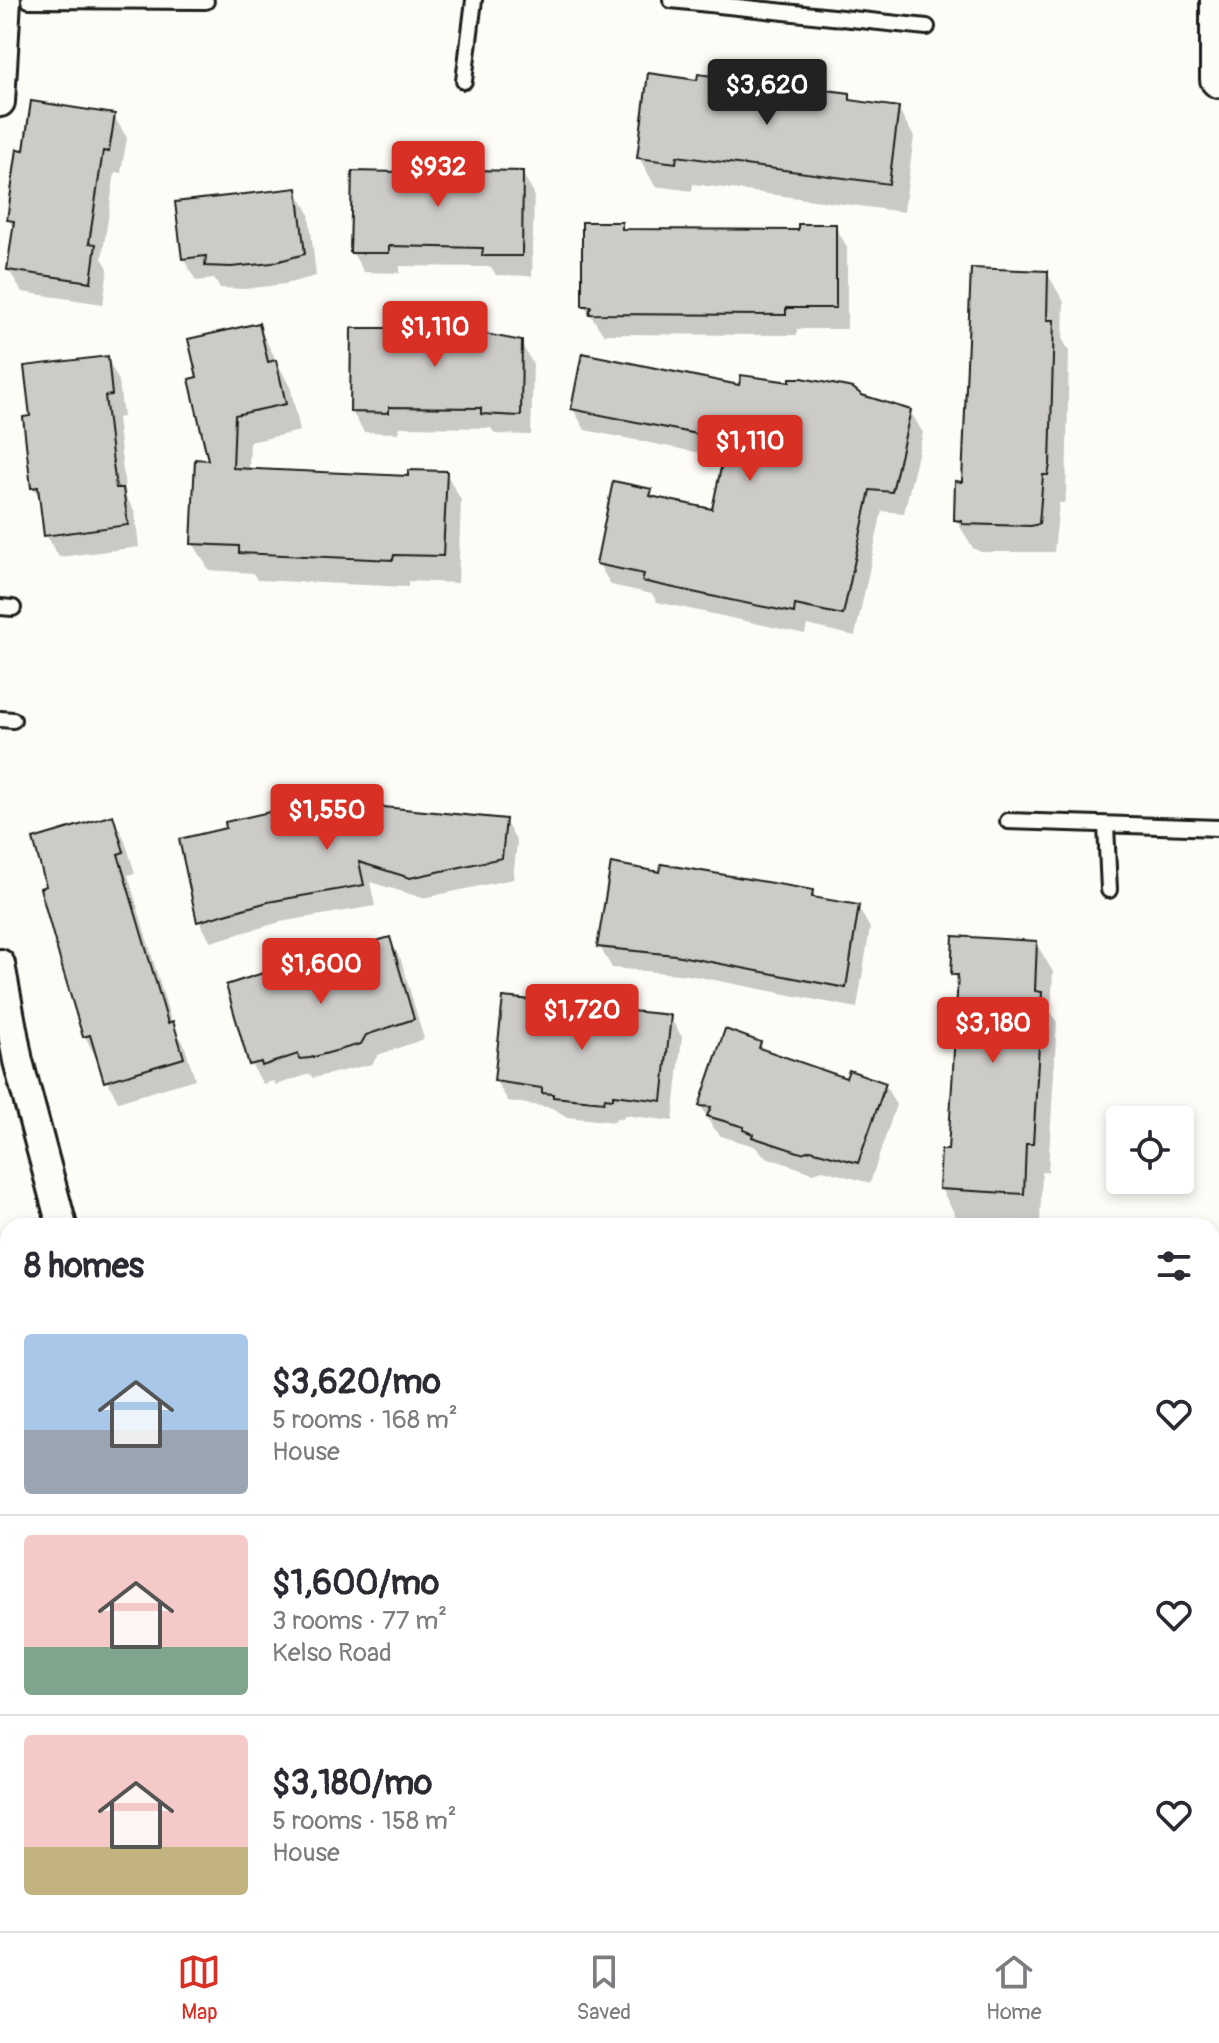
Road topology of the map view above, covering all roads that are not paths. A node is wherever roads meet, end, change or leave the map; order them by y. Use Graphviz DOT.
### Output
graph roads {
  1 [pos="6,0"];
  2 [pos="29,0"];
  3 [pos="474,0"];
  4 [pos="671,0"];
  5 [pos="1219,0"];
  6 [pos="206,1"];
  7 [pos="927,27"];
  8 [pos="1219,79"];
  9 [pos="464,81"];
  10 [pos="0,102"];
  11 [pos="1008,821"];
  12 [pos="1106,825"];
  13 [pos="1219,828"];
  14 [pos="1109,890"];
  15 [pos="0,964"];
  16 [pos="60,1218"];
  1 -- 10 [label="street"];
  2 -- 6 [label="lane"];
  3 -- 9 [label="lane"];
  4 -- 7 [label="lane"];
  5 -- 8 [label="street"];
  11 -- 12 [label="lane"];
  12 -- 13 [label="lane"];
  12 -- 14 [label="lane"];
  15 -- 16 [label="street"];
}
